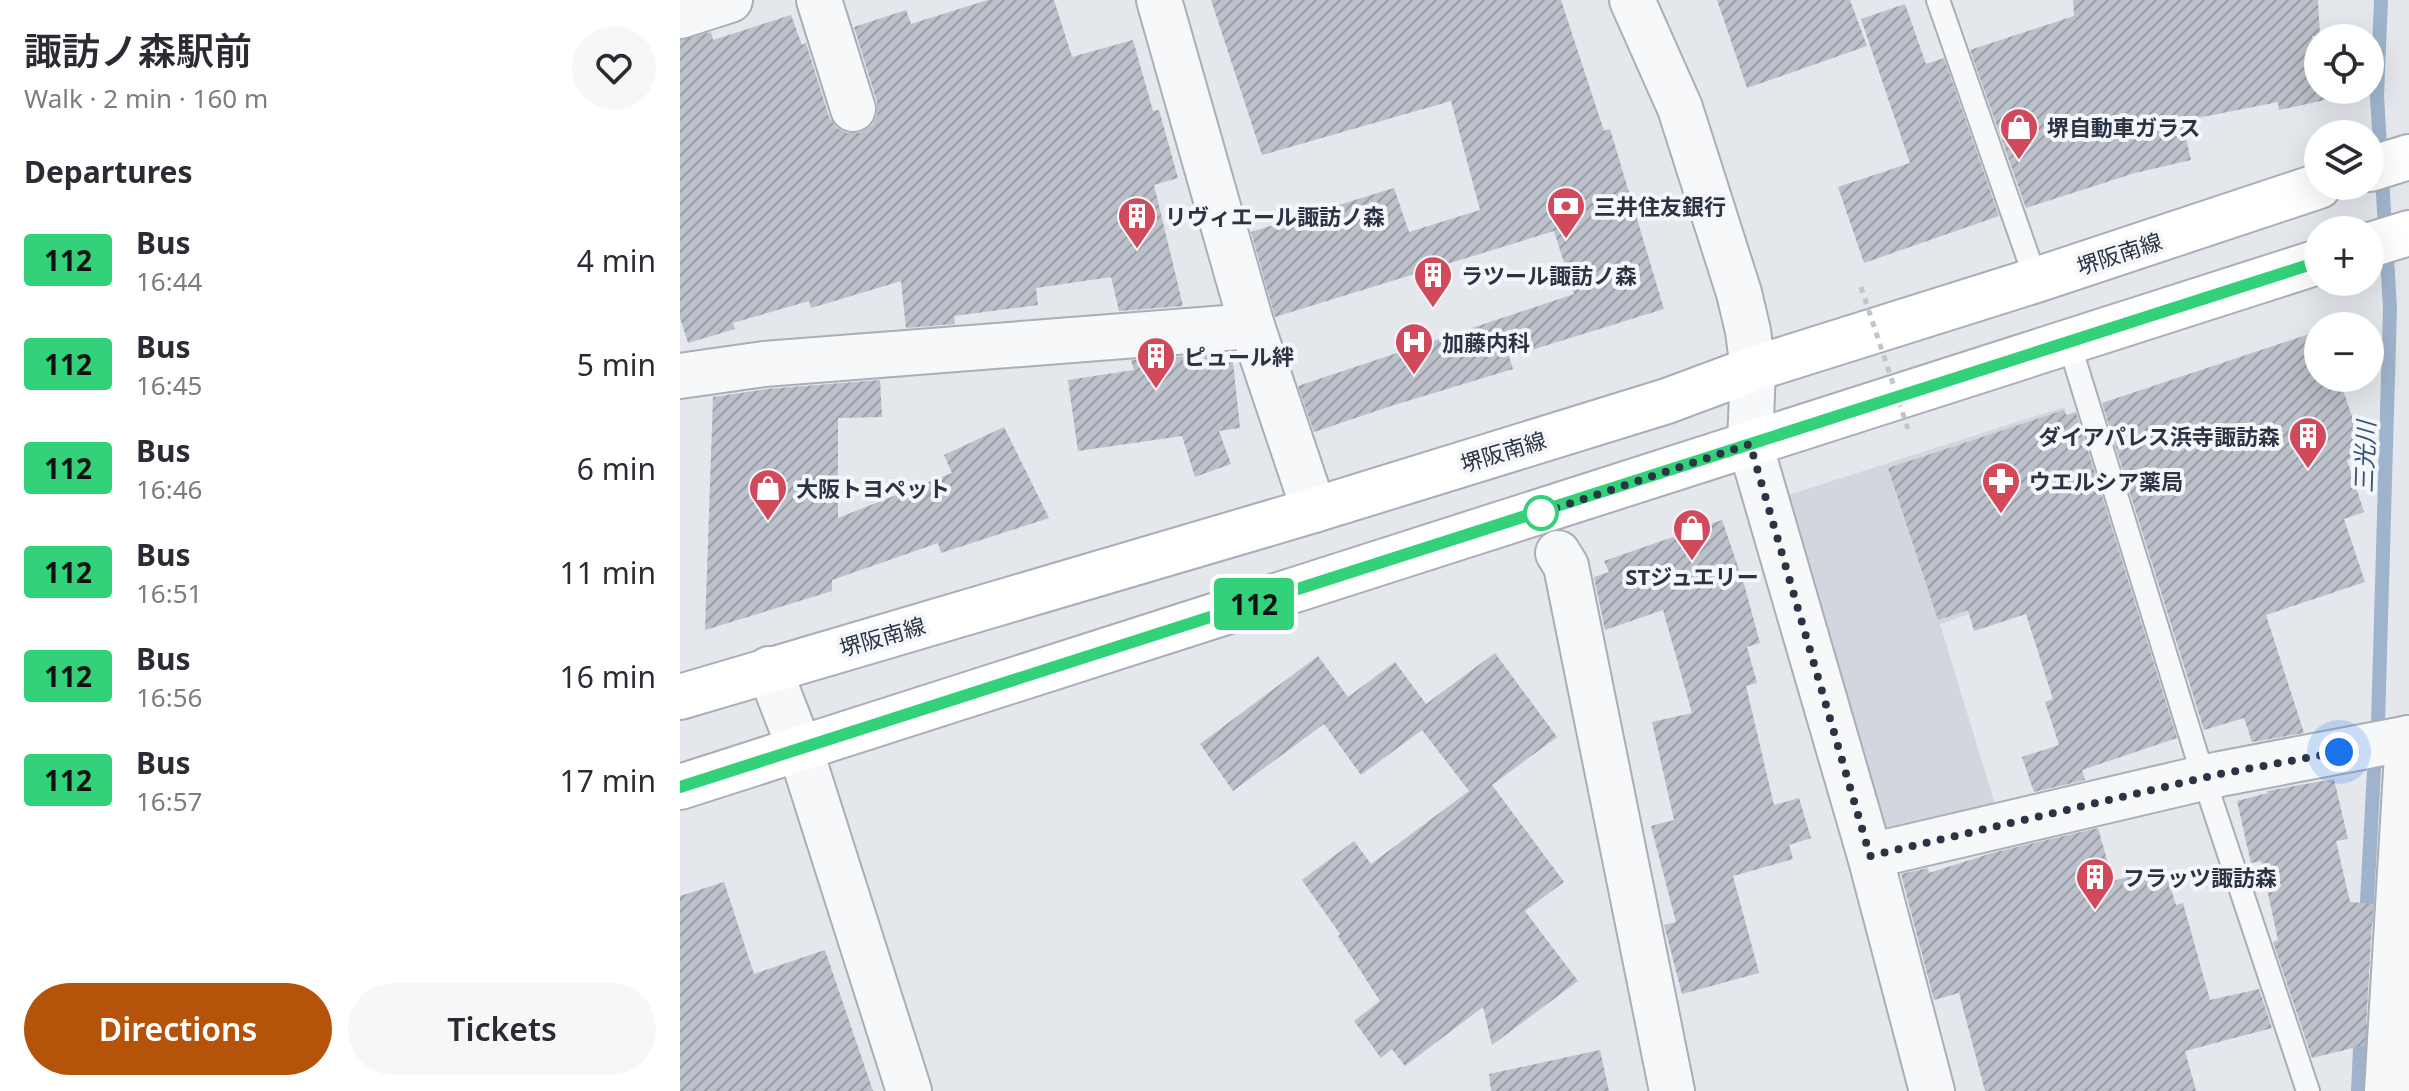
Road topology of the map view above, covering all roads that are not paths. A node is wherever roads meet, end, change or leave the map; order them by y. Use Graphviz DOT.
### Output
graph roads {
  1 [pos="730,0"];
  2 [pos="819,0"];
  3 [pos="1159,0"];
  4 [pos="1632,0"];
  5 [pos="1938,0"];
  6 [pos="680,16"];
  7 [pos="853,109"];
  8 [pos="2304,191"];
  9 [pos="2409,233"];
  10 [pos="2384,241"];
  11 [pos="2304,267"];
  12 [pos="2036,280"];
  13 [pos="1252,326"];
  14 [pos="2069,343"];
  15 [pos="1753,369"];
  16 [pos="681,372"];
  17 [pos="1750,444"];
  18 [pos="1314,510"];
  19 [pos="1558,553"];
  20 [pos="769,669"];
  21 [pos="680,697"];
  22 [pos="2407,738"];
  23 [pos="800,749"];
  24 [pos="2204,779"];
  25 [pos="680,787"];
  26 [pos="1870,856"];
  27 [pos="909,1091"];
  28 [pos="1672,1091"];
  29 [pos="1932,1091"];
  30 [pos="2308,1091"];
  31 [pos="2387,1091"];
  1 -- 6 [label="street"];
  2 -- 7 [label="street"];
  3 -- 13 [label="street"];
  4 -- 15 [label="street"];
  5 -- 12 [label="lane"];
  8 -- 12 [label="main road, 堺阪南線"];
  9 -- 10 [label="main road"];
  11 -- 14 [label="main road"];
  12 -- 15 [label="main road, 堺阪南線"];
  13 -- 16 [label="street"];
  13 -- 18 [label="street"];
  14 -- 17 [label="main road"];
  14 -- 24 [label="lane"];
  15 -- 17 [label="street"];
  15 -- 18 [label="main road, 堺阪南線"];
  17 -- 23 [label="main road"];
  17 -- 26 [label="street"];
  18 -- 20 [label="main road, 堺阪南線"];
  19 -- 28 [label="street"];
  20 -- 21 [label="main road, 堺阪南線"];
  20 -- 23 [label="street"];
  22 -- 24 [label="street"];
  22 -- 31 [label="street"];
  23 -- 25 [label="main road"];
  23 -- 27 [label="street"];
  24 -- 26 [label="street"];
  24 -- 30 [label="lane"];
  26 -- 29 [label="street"];
}
